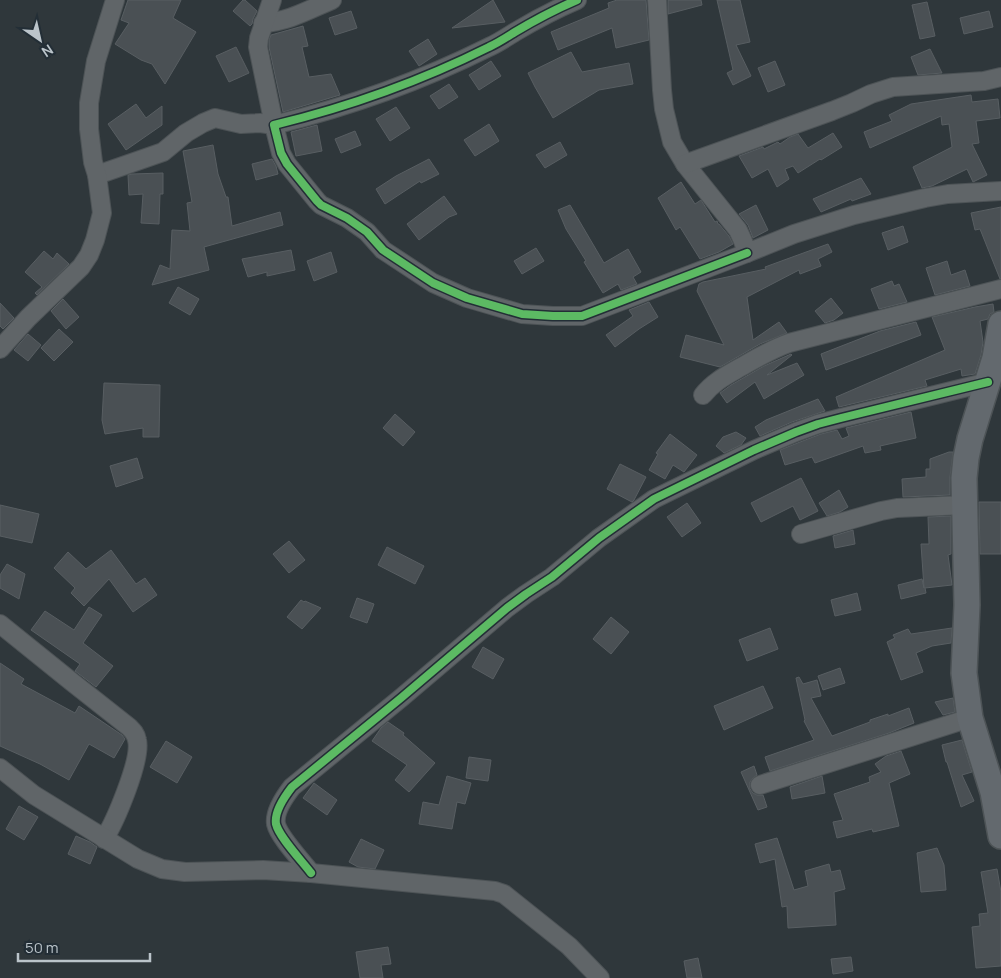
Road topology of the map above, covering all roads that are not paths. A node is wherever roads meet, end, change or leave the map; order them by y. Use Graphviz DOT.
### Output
graph roads {
  1 [pos="115,0"];
  2 [pos="272,0"];
  3 [pos="332,0"];
  4 [pos="576,0"];
  5 [pos="657,0"];
  6 [pos="264,24"];
  7 [pos="1001,77"];
  8 [pos="274,125"];
  9 [pos="685,164"];
  10 [pos="97,175"];
  11 [pos="1001,191"];
  12 [pos="747,253"];
  13 [pos="1001,289"];
  14 [pos="1001,324"];
  15 [pos="0,349"];
  16 [pos="988,382"];
  17 [pos="704,394"];
  18 [pos="964,504"];
  19 [pos="801,534"];
  20 [pos="0,624"];
  21 [pos="970,718"];
  22 [pos="0,768"];
  23 [pos="760,785"];
  24 [pos="1001,836"];
  25 [pos="104,839"];
  26 [pos="311,873"];
  27 [pos="600,978"];
  1 -- 10 [label="street"];
  2 -- 6 [label="street"];
  3 -- 6 [label="street"];
  4 -- 8 [label="street"];
  5 -- 9 [label="street"];
  6 -- 8 [label="street"];
  7 -- 9 [label="street"];
  8 -- 10 [label="street"];
  8 -- 12 [label="street"];
  9 -- 12 [label="street"];
  10 -- 15 [label="street"];
  11 -- 12 [label="street"];
  13 -- 17 [label="street"];
  14 -- 16 [label="street"];
  16 -- 18 [label="street"];
  16 -- 26 [label="street"];
  18 -- 19 [label="street"];
  18 -- 21 [label="street"];
  20 -- 25 [label="street"];
  21 -- 23 [label="street"];
  21 -- 24 [label="street"];
  22 -- 25 [label="street"];
  25 -- 26 [label="street"];
  26 -- 27 [label="street"];
}
